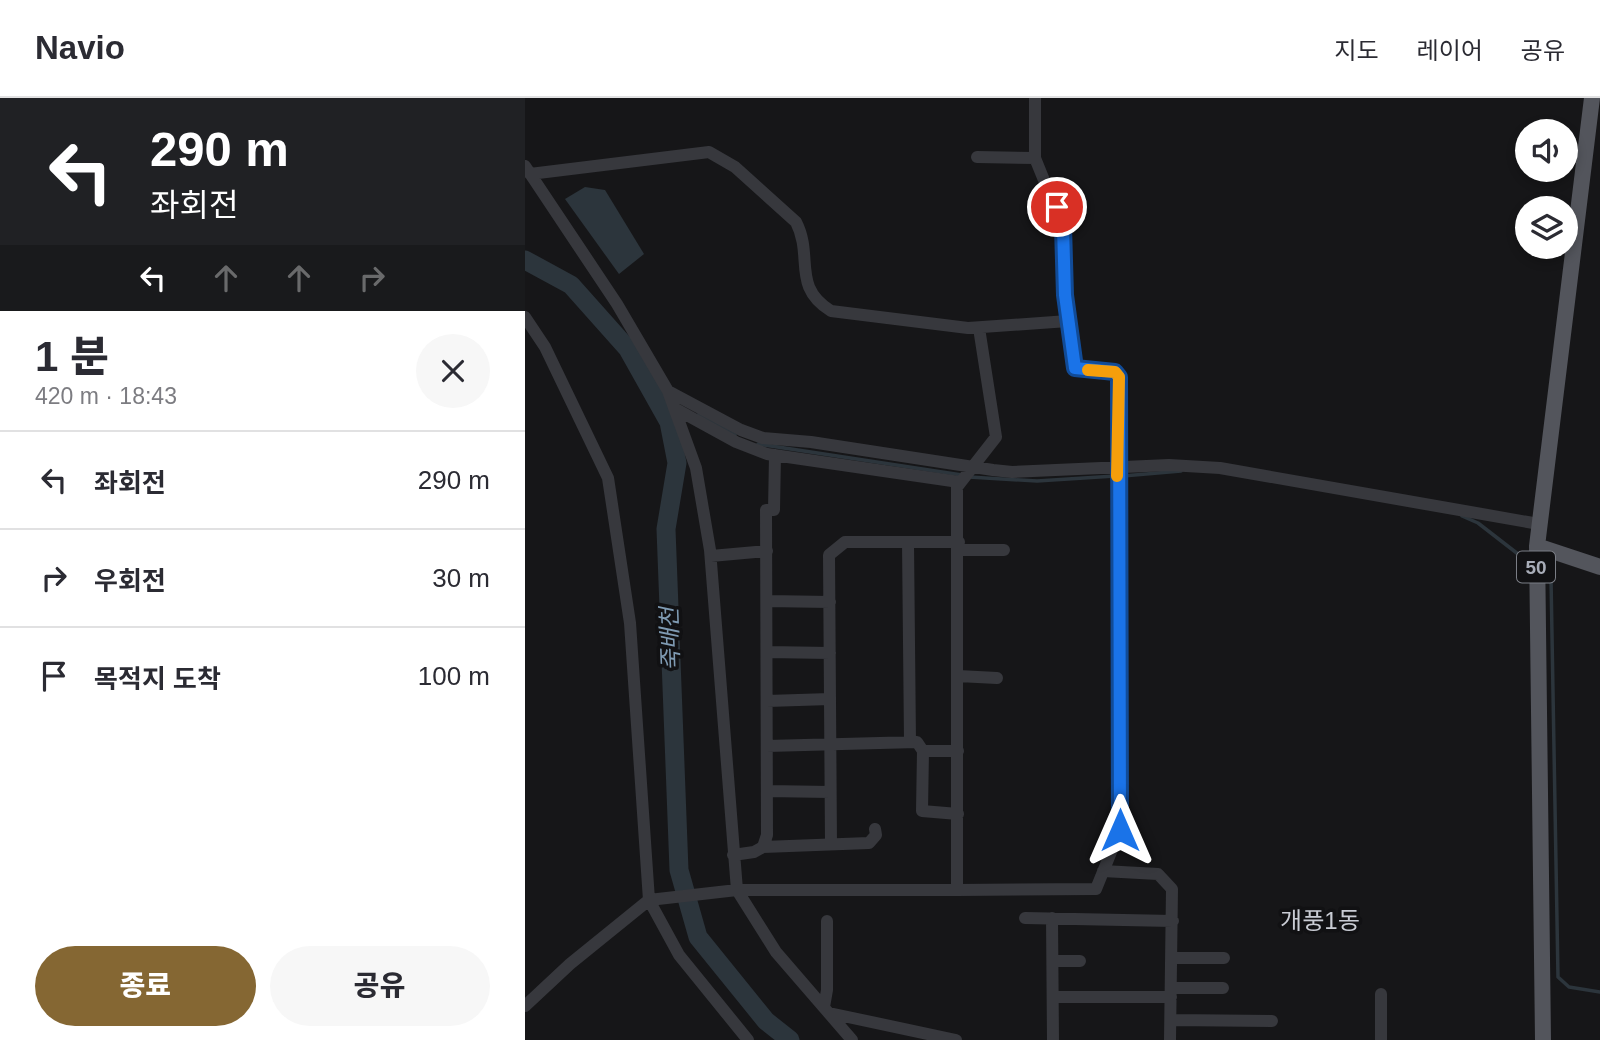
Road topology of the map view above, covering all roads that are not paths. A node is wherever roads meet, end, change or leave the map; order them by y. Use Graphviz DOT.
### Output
graph roads {
  1 [pos="1035,98"];
  2 [pos="1592,98"];
  3 [pos="977,157"];
  4 [pos="1035,158"];
  5 [pos="528,170"];
  6 [pos="525,317"];
  7 [pos="1068,321"];
  8 [pos="979,328"];
  9 [pos="668,392"];
  10 [pos="674,408"];
  11 [pos="775,455"];
  12 [pos="971,466"];
  13 [pos="1118,472"];
  14 [pos="959,482"];
  15 [pos="1539,524"];
  16 [pos="908,543"];
  17 [pos="959,546"];
  18 [pos="1537,546"];
  19 [pos="1004,550"];
  20 [pos="767,551"];
  21 [pos="711,556"];
  22 [pos="1600,567"];
  23 [pos="767,601"];
  24 [pos="829,602"];
  25 [pos="767,652"];
  26 [pos="830,653"];
  27 [pos="958,676"];
  28 [pos="997,677"];
  29 [pos="830,699"];
  30 [pos="767,701"];
  31 [pos="830,743"];
  32 [pos="916,745"];
  33 [pos="767,746"];
  34 [pos="958,751"];
  35 [pos="767,791"];
  36 [pos="830,792"];
  37 [pos="958,814"];
  38 [pos="875,829"];
  39 [pos="831,844"];
  40 [pos="763,847"];
  41 [pos="733,855"];
  42 [pos="1103,872"];
  43 [pos="737,890"];
  44 [pos="957,890"];
  45 [pos="649,900"];
  46 [pos="1025,918"];
  47 [pos="1052,918"];
  48 [pos="827,921"];
  49 [pos="1173,921"];
  50 [pos="1172,958"];
  51 [pos="1224,958"];
  52 [pos="1053,961"];
  53 [pos="1080,961"];
  54 [pos="1223,988"];
  55 [pos="1171,992"];
  56 [pos="1381,994"];
  57 [pos="1053,997"];
  58 [pos="525,1006"];
  59 [pos="826,1010"];
  60 [pos="1171,1020"];
  61 [pos="1272,1021"];
  62 [pos="748,1040"];
  63 [pos="852,1040"];
  64 [pos="956,1040"];
  65 [pos="1053,1040"];
  66 [pos="1170,1040"];
  67 [pos="1381,1040"];
  68 [pos="1543,1040"];
  1 -- 4 [label="street"];
  2 -- 15 [label="main road, 50"];
  3 -- 4 [label="street"];
  4 -- 7 [label="street"];
  5 -- 8 [label="street"];
  5 -- 9 [label="street"];
  6 -- 45 [label="street"];
  7 -- 8 [label="street"];
  7 -- 13 [label="street"];
  8 -- 12 [label="street"];
  9 -- 10 [label="street"];
  9 -- 12 [label="street"];
  10 -- 11 [label="street"];
  10 -- 21 [label="street"];
  11 -- 14 [label="street"];
  11 -- 20 [label="street"];
  12 -- 13 [label="street"];
  12 -- 14 [label="street"];
  13 -- 15 [label="street"];
  13 -- 42 [label="street"];
  14 -- 17 [label="street"];
  15 -- 18 [label="main road, 50"];
  16 -- 17 [label="street"];
  16 -- 24 [label="street"];
  16 -- 32 [label="street"];
  17 -- 19 [label="street"];
  17 -- 27 [label="street"];
  18 -- 22 [label="main road"];
  18 -- 68 [label="main road, 50"];
  20 -- 21 [label="street"];
  20 -- 23 [label="street"];
  21 -- 41 [label="street"];
  23 -- 24 [label="street"];
  23 -- 25 [label="street"];
  24 -- 26 [label="street"];
  25 -- 26 [label="street"];
  25 -- 30 [label="street"];
  26 -- 29 [label="street"];
  27 -- 28 [label="street"];
  27 -- 34 [label="street"];
  29 -- 30 [label="street"];
  29 -- 31 [label="street"];
  30 -- 33 [label="street"];
  31 -- 32 [label="street"];
  31 -- 33 [label="street"];
  31 -- 36 [label="street"];
  32 -- 34 [label="street"];
  32 -- 37 [label="street"];
  33 -- 35 [label="street"];
  34 -- 37 [label="street"];
  35 -- 36 [label="street"];
  35 -- 40 [label="street"];
  36 -- 39 [label="street"];
  37 -- 44 [label="street"];
  38 -- 39 [label="street"];
  39 -- 40 [label="street"];
  40 -- 41 [label="street"];
  41 -- 43 [label="street"];
  42 -- 44 [label="street"];
  42 -- 49 [label="street"];
  43 -- 44 [label="street"];
  43 -- 45 [label="street"];
  43 -- 59 [label="street"];
  45 -- 58 [label="street"];
  45 -- 62 [label="street"];
  46 -- 47 [label="street"];
  47 -- 49 [label="street"];
  47 -- 52 [label="street"];
  48 -- 59 [label="street"];
  49 -- 50 [label="street"];
  50 -- 51 [label="street"];
  50 -- 55 [label="street"];
  52 -- 53 [label="street"];
  52 -- 57 [label="street"];
  54 -- 55 [label="street"];
  55 -- 57 [label="street"];
  55 -- 60 [label="street"];
  56 -- 67 [label="street"];
  57 -- 65 [label="street"];
  59 -- 63 [label="street"];
  59 -- 64 [label="street"];
  60 -- 61 [label="street"];
  60 -- 66 [label="street"];
}
